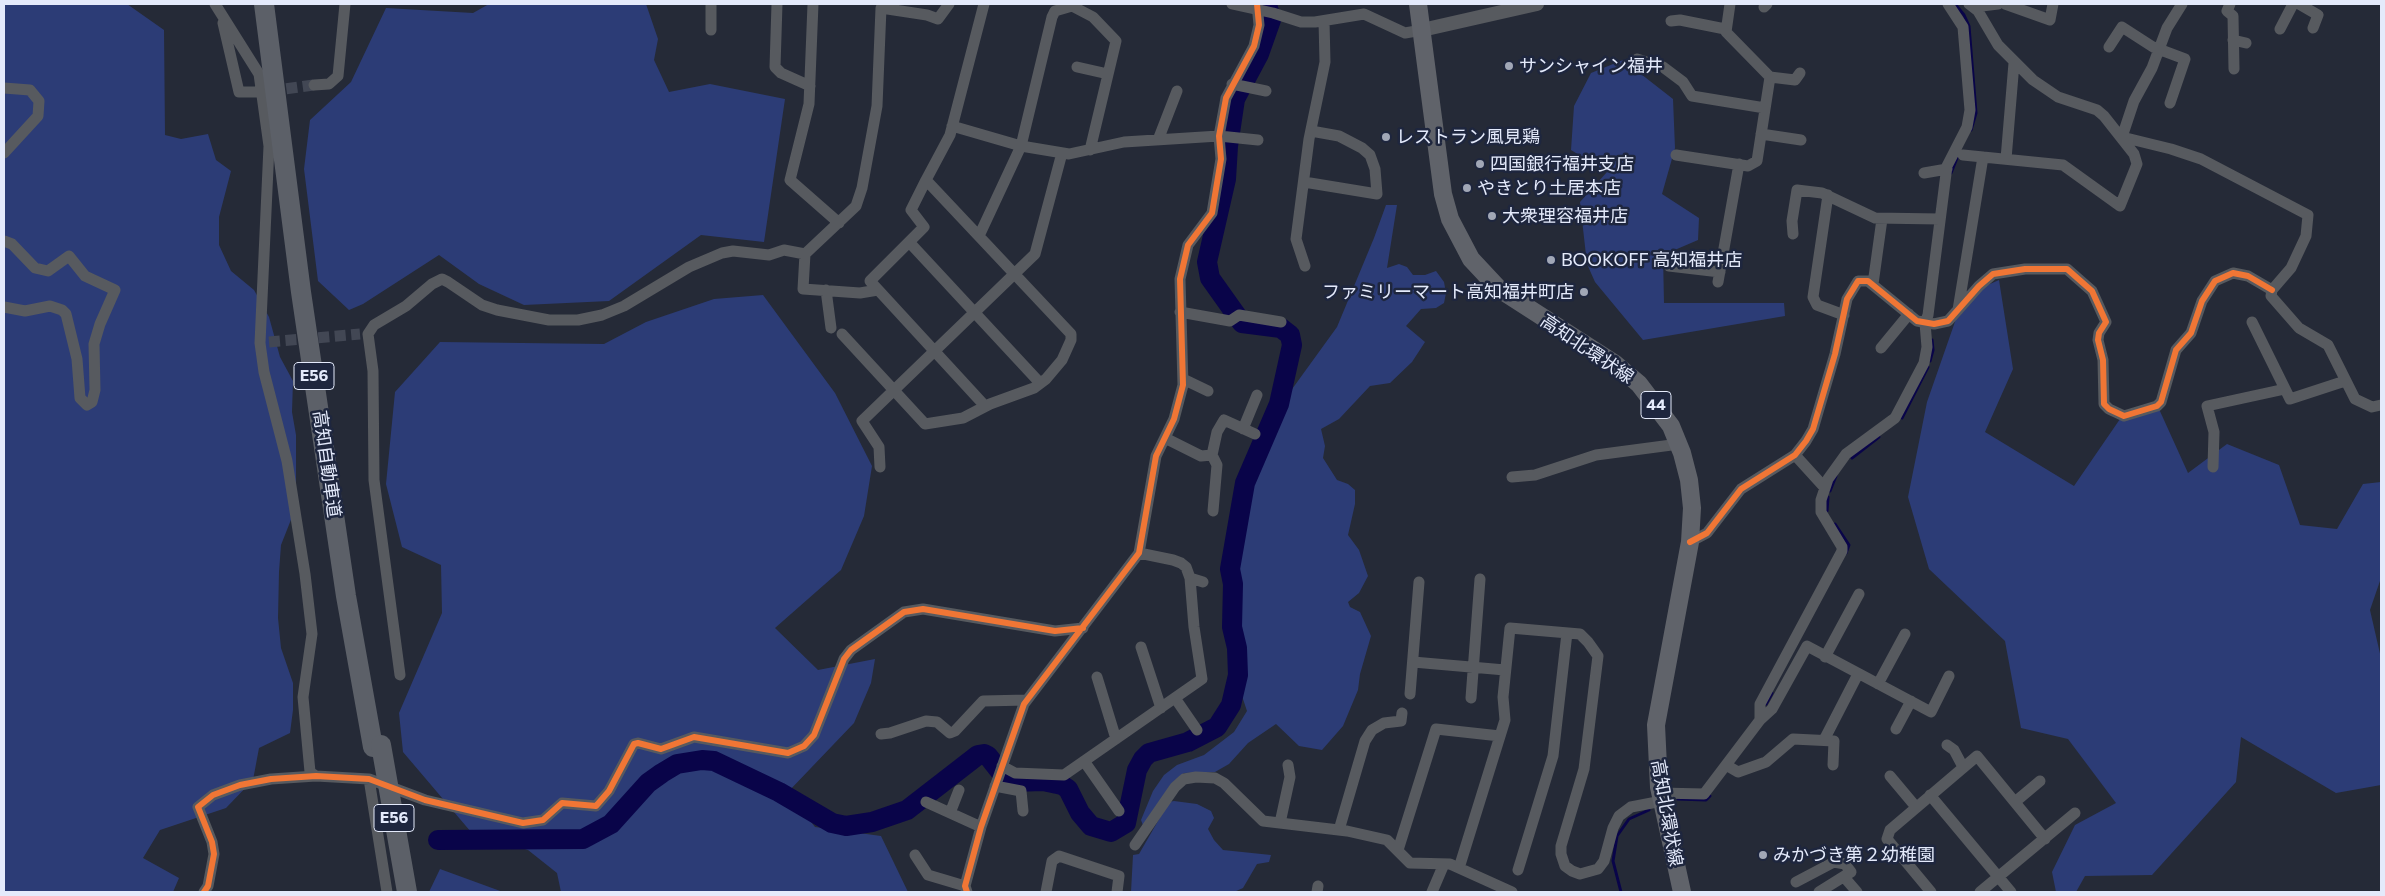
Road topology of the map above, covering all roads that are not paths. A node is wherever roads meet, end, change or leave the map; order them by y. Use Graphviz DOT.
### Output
graph roads {
  1 [pos="215,4"];
  2 [pos="264,4"];
  3 [pos="274,4"];
  4 [pos="345,4"];
  5 [pos="711,4"];
  6 [pos="777,4"];
  7 [pos="813,4"];
  8 [pos="949,4"];
  9 [pos="984,4"];
  10 [pos="1232,4"];
  11 [pos="1418,4"];
  12 [pos="1536,4"];
  13 [pos="1730,4"];
  14 [pos="1948,4"];
  15 [pos="1998,4"];
  16 [pos="2006,4"];
  17 [pos="2053,4"];
  18 [pos="2182,4"];
  19 [pos="2230,4"];
  20 [pos="2294,4"];
  21 [pos="2299,4"];
  22 [pos="1971,5"];
  23 [pos="1263,9"];
  24 [pos="222,17"];
  25 [pos="1324,21"];
  26 [pos="1670,21"];
  27 [pos="2313,28"];
  28 [pos="1725,29"];
  29 [pos="2280,29"];
  30 [pos="710,30"];
  31 [pos="1422,30"];
  32 [pos="2233,40"];
  33 [pos="2246,43"];
  34 [pos="2108,47"];
  35 [pos="2159,50"];
  36 [pos="1637,59"];
  37 [pos="2014,64"];
  38 [pos="1077,67"];
  39 [pos="2234,69"];
  40 [pos="1800,73"];
  41 [pos="1108,74"];
  42 [pos="1770,77"];
  43 [pos="1232,84"];
  44 [pos="314,85"];
  45 [pos="810,86"];
  46 [pos="4,88"];
  47 [pos="1177,91"];
  48 [pos="1266,91"];
  49 [pos="256,92"];
  50 [pos="2170,103"];
  51 [pos="1765,108"];
  52 [pos="952,126"];
  53 [pos="1311,131"];
  54 [pos="1761,134"];
  55 [pos="1219,136"];
  56 [pos="2122,137"];
  57 [pos="1158,140"];
  58 [pos="1258,140"];
  59 [pos="1801,140"];
  60 [pos="1020,146"];
  61 [pos="1090,150"];
  62 [pos="4,153"];
  63 [pos="1062,153"];
  64 [pos="1676,155"];
  65 [pos="1963,155"];
  66 [pos="1982,157"];
  67 [pos="2006,159"];
  68 [pos="1739,164"];
  69 [pos="1947,169"];
  70 [pos="1924,173"];
  71 [pos="926,180"];
  72 [pos="1304,182"];
  73 [pos="1828,195"];
  74 [pos="1882,219"];
  75 [pos="1940,219"];
  76 [pos="839,223"];
  77 [pos="1793,234"];
  78 [pos="979,236"];
  79 [pos="4,241"];
  80 [pos="910,243"];
  81 [pos="805,254"];
  82 [pos="1305,266"];
  83 [pos="1669,266"];
  84 [pos="1014,274"];
  85 [pos="1873,284"];
  86 [pos="826,290"];
  87 [pos="878,290"];
  88 [pos="2272,290"];
  89 [pos="4,307"];
  90 [pos="1958,310"];
  91 [pos="1180,312"];
  92 [pos="974,313"];
  93 [pos="1909,314"];
  94 [pos="1844,315"];
  95 [pos="1281,322"];
  96 [pos="2252,322"];
  97 [pos="1925,323"];
  98 [pos="1881,348"];
  99 [pos="934,351"];
  100 [pos="1183,378"];
  101 [pos="2345,381"];
  102 [pos="1040,383"];
  103 [pos="2286,389"];
  104 [pos="895,390"];
  105 [pos="1208,391"];
  106 [pos="1257,395"];
  107 [pos="2381,405"];
  108 [pos="985,406"];
  109 [pos="1243,429"];
  110 [pos="1254,434"];
  111 [pos="1166,438"];
  112 [pos="1679,444"];
  113 [pos="1212,455"];
  114 [pos="1794,455"];
  115 [pos="880,467"];
  116 [pos="2213,467"];
  117 [pos="1512,477"];
  118 [pos="1825,488"];
  119 [pos="1213,511"];
  120 [pos="1690,542"];
  121 [pos="1139,553"];
  122 [pos="1190,578"];
  123 [pos="1480,579"];
  124 [pos="1203,582"];
  125 [pos="1419,582"];
  126 [pos="1859,594"];
  127 [pos="1084,628"];
  128 [pos="1567,633"];
  129 [pos="1905,634"];
  130 [pos="1141,647"];
  131 [pos="1825,656"];
  132 [pos="1413,662"];
  133 [pos="1474,667"];
  134 [pos="1505,670"];
  135 [pos="400,674"];
  136 [pos="1858,674"];
  137 [pos="1950,676"];
  138 [pos="1097,677"];
  139 [pos="1878,684"];
  140 [pos="1410,694"];
  141 [pos="1174,698"];
  142 [pos="1471,698"];
  143 [pos="1027,700"];
  144 [pos="1911,701"];
  145 [pos="1161,708"];
  146 [pos="1402,713"];
  147 [pos="1760,720"];
  148 [pos="1896,729"];
  149 [pos="1196,730"];
  150 [pos="881,734"];
  151 [pos="1500,736"];
  152 [pos="1116,739"];
  153 [pos="1824,740"];
  154 [pos="1947,745"];
  155 [pos="377,746"];
  156 [pos="1084,761"];
  157 [pos="1288,764"];
  158 [pos="1833,764"];
  159 [pos="1726,765"];
  160 [pos="1963,767"];
  161 [pos="999,775"];
  162 [pos="316,776"];
  163 [pos="1890,776"];
  164 [pos="369,779"];
  165 [pos="2040,781"];
  166 [pos="960,790"];
  167 [pos="1930,796"];
  168 [pos="1661,797"];
  169 [pos="926,802"];
  170 [pos="2015,802"];
  171 [pos="1916,807"];
  172 [pos="1119,810"];
  173 [pos="1024,811"];
  174 [pos="950,813"];
  175 [pos="2076,813"];
  176 [pos="1280,823"];
  177 [pos="981,827"];
  178 [pos="1339,830"];
  179 [pos="2045,839"];
  180 [pos="1135,845"];
  181 [pos="1398,850"];
  182 [pos="915,855"];
  183 [pos="1444,864"];
  184 [pos="1459,868"];
  185 [pos="1518,870"];
  186 [pos="1844,877"];
  187 [pos="1998,877"];
  188 [pos="1796,882"];
  189 [pos="966,889"];
  190 [pos="1506,891"];
  191 [pos="204,892"];
  192 [pos="387,892"];
  193 [pos="398,892"];
  194 [pos="407,892"];
  195 [pos="1046,892"];
  196 [pos="1118,892"];
  197 [pos="1432,892"];
  198 [pos="1682,892"];
  199 [pos="1818,892"];
  200 [pos="1857,892"];
  201 [pos="1931,892"];
  202 [pos="1980,892"];
  203 [pos="2010,892"];
  1 -- 24 [label="street"];
  2 -- 155 [label="highway, 高知自動車道 / E56"];
  3 -- 155 [label="highway, 高知自動車道 / E56"];
  4 -- 44 [label="street"];
  5 -- 30 [label="street"];
  6 -- 45 [label="street"];
  7 -- 45 [label="street"];
  8 -- 76 [label="street"];
  9 -- 52 [label="street"];
  10 -- 23 [label="street"];
  11 -- 31 [label="main road, 高知北環状線 / 44"];
  12 -- 31 [label="street"];
  13 -- 28 [label="street"];
  14 -- 69 [label="street"];
  15 -- 22 [label="street"];
  16 -- 17 [label="street"];
  18 -- 35 [label="street"];
  19 -- 32 [label="street"];
  20 -- 29 [label="street"];
  21 -- 27 [label="street"];
  22 -- 37 [label="street"];
  23 -- 25 [label="street"];
  23 -- 43 [label="street"];
  24 -- 49 [label="street"];
  24 -- 162 [label="street"];
  25 -- 31 [label="street"];
  25 -- 53 [label="street"];
  26 -- 28 [label="street"];
  28 -- 42 [label="street"];
  31 -- 112 [label="main road, 高知北環状線 / 44"];
  32 -- 33 [label="street"];
  32 -- 39 [label="street"];
  34 -- 35 [label="street"];
  35 -- 50 [label="street"];
  35 -- 56 [label="street"];
  36 -- 51 [label="street"];
  37 -- 56 [label="street"];
  37 -- 67 [label="street"];
  38 -- 41 [label="street"];
  40 -- 42 [label="street"];
  41 -- 60 [label="street"];
  41 -- 61 [label="street"];
  42 -- 51 [label="street"];
  43 -- 48 [label="street"];
  43 -- 55 [label="street"];
  45 -- 76 [label="street"];
  46 -- 62 [label="street"];
  47 -- 57 [label="street"];
  51 -- 54 [label="street"];
  52 -- 60 [label="street"];
  52 -- 71 [label="street"];
  53 -- 72 [label="street"];
  53 -- 72 [label="street"];
  54 -- 59 [label="street"];
  54 -- 68 [label="street"];
  55 -- 57 [label="street"];
  55 -- 58 [label="street"];
  55 -- 91 [label="street"];
  56 -- 67 [label="street"];
  56 -- 88 [label="street"];
  57 -- 61 [label="street"];
  60 -- 63 [label="street"];
  60 -- 78 [label="street"];
  61 -- 63 [label="street"];
  63 -- 84 [label="street"];
  64 -- 68 [label="street"];
  65 -- 66 [label="street"];
  66 -- 67 [label="street"];
  66 -- 90 [label="street"];
  68 -- 83 [label="street"];
  69 -- 70 [label="street"];
  69 -- 75 [label="street"];
  71 -- 78 [label="street"];
  71 -- 80 [label="street"];
  72 -- 82 [label="street"];
  73 -- 74 [label="street"];
  73 -- 77 [label="street"];
  73 -- 94 [label="street"];
  74 -- 75 [label="street"];
  74 -- 85 [label="street"];
  75 -- 97 [label="street"];
  76 -- 81 [label="street"];
  78 -- 84 [label="street"];
  79 -- 89 [label="street"];
  80 -- 87 [label="street"];
  80 -- 92 [label="street"];
  81 -- 86 [label="street"];
  81 -- 135 [label="street"];
  84 -- 92 [label="street"];
  84 -- 102 [label="street"];
  85 -- 93 [label="street"];
  85 -- 94 [label="street"];
  86 -- 87 [label="street"];
  86 -- 104 [label="street"];
  87 -- 99 [label="street"];
  88 -- 90 [label="street"];
  88 -- 101 [label="street"];
  90 -- 97 [label="street"];
  91 -- 95 [label="street"];
  91 -- 100 [label="street"];
  92 -- 99 [label="street"];
  92 -- 102 [label="street"];
  93 -- 97 [label="street"];
  93 -- 98 [label="street"];
  94 -- 114 [label="street"];
  96 -- 103 [label="street"];
  97 -- 118 [label="street"];
  99 -- 104 [label="street"];
  99 -- 108 [label="street"];
  100 -- 105 [label="street"];
  100 -- 111 [label="street"];
  101 -- 103 [label="street"];
  101 -- 107 [label="street"];
  102 -- 108 [label="street"];
  103 -- 116 [label="street"];
  104 -- 108 [label="street"];
  104 -- 115 [label="street"];
  106 -- 109 [label="street"];
  109 -- 110 [label="street"];
  109 -- 113 [label="street"];
  111 -- 113 [label="street"];
  111 -- 121 [label="street"];
  112 -- 117 [label="street"];
  112 -- 120 [label="main road, 高知北環状線 / 44"];
  113 -- 119 [label="street"];
  114 -- 118 [label="street"];
  114 -- 120 [label="street"];
  118 -- 147 [label="street"];
  120 -- 168 [label="main road, 高知北環状線 / 44"];
  121 -- 122 [label="street"];
  121 -- 127 [label="street"];
  122 -- 124 [label="street"];
  122 -- 141 [label="street"];
  123 -- 133 [label="street"];
  125 -- 132 [label="street"];
  126 -- 131 [label="street"];
  127 -- 143 [label="street"];
  127 -- 164 [label="street"];
  128 -- 134 [label="street"];
  128 -- 168 [label="street"];
  128 -- 185 [label="street"];
  129 -- 139 [label="street"];
  130 -- 145 [label="street"];
  131 -- 136 [label="street"];
  131 -- 147 [label="street"];
  132 -- 133 [label="street"];
  132 -- 140 [label="street"];
  133 -- 134 [label="street"];
  133 -- 142 [label="street"];
  134 -- 151 [label="street"];
  136 -- 139 [label="street"];
  136 -- 153 [label="street"];
  137 -- 144 [label="street"];
  138 -- 152 [label="street"];
  139 -- 144 [label="street"];
  141 -- 145 [label="street"];
  141 -- 149 [label="street"];
  143 -- 150 [label="street"];
  143 -- 161 [label="street"];
  144 -- 148 [label="street"];
  145 -- 152 [label="street"];
  146 -- 178 [label="street"];
  147 -- 159 [label="street"];
  151 -- 181 [label="street"];
  151 -- 184 [label="street"];
  152 -- 156 [label="street"];
  153 -- 158 [label="street"];
  153 -- 159 [label="street"];
  154 -- 160 [label="street"];
  155 -- 193 [label="highway, 高知自動車道 / E56"];
  155 -- 194 [label="highway, 高知自動車道 / E56, bridge"];
  156 -- 161 [label="street"];
  156 -- 172 [label="street"];
  157 -- 176 [label="street"];
  159 -- 168 [label="street"];
  160 -- 167 [label="street"];
  160 -- 170 [label="street"];
  161 -- 173 [label="street"];
  161 -- 177 [label="street"];
  162 -- 164 [label="street"];
  162 -- 191 [label="street"];
  163 -- 171 [label="street"];
  164 -- 192 [label="street"];
  165 -- 170 [label="street"];
  166 -- 174 [label="street"];
  167 -- 171 [label="street"];
  167 -- 187 [label="street"];
  168 -- 198 [label="main road, 高知北環状線 / 44"];
  169 -- 174 [label="street"];
  170 -- 179 [label="street"];
  171 -- 201 [label="street"];
  174 -- 177 [label="street"];
  175 -- 179 [label="street"];
  176 -- 178 [label="street"];
  176 -- 180 [label="street"];
  177 -- 189 [label="street"];
  178 -- 181 [label="street"];
  179 -- 187 [label="street"];
  181 -- 183 [label="street"];
  182 -- 189 [label="street"];
  183 -- 184 [label="street"];
  183 -- 197 [label="street"];
  184 -- 190 [label="street"];
  186 -- 188 [label="street"];
  186 -- 199 [label="street"];
  186 -- 200 [label="street"];
  187 -- 202 [label="street"];
  187 -- 203 [label="street"];
  195 -- 196 [label="street"];
}
